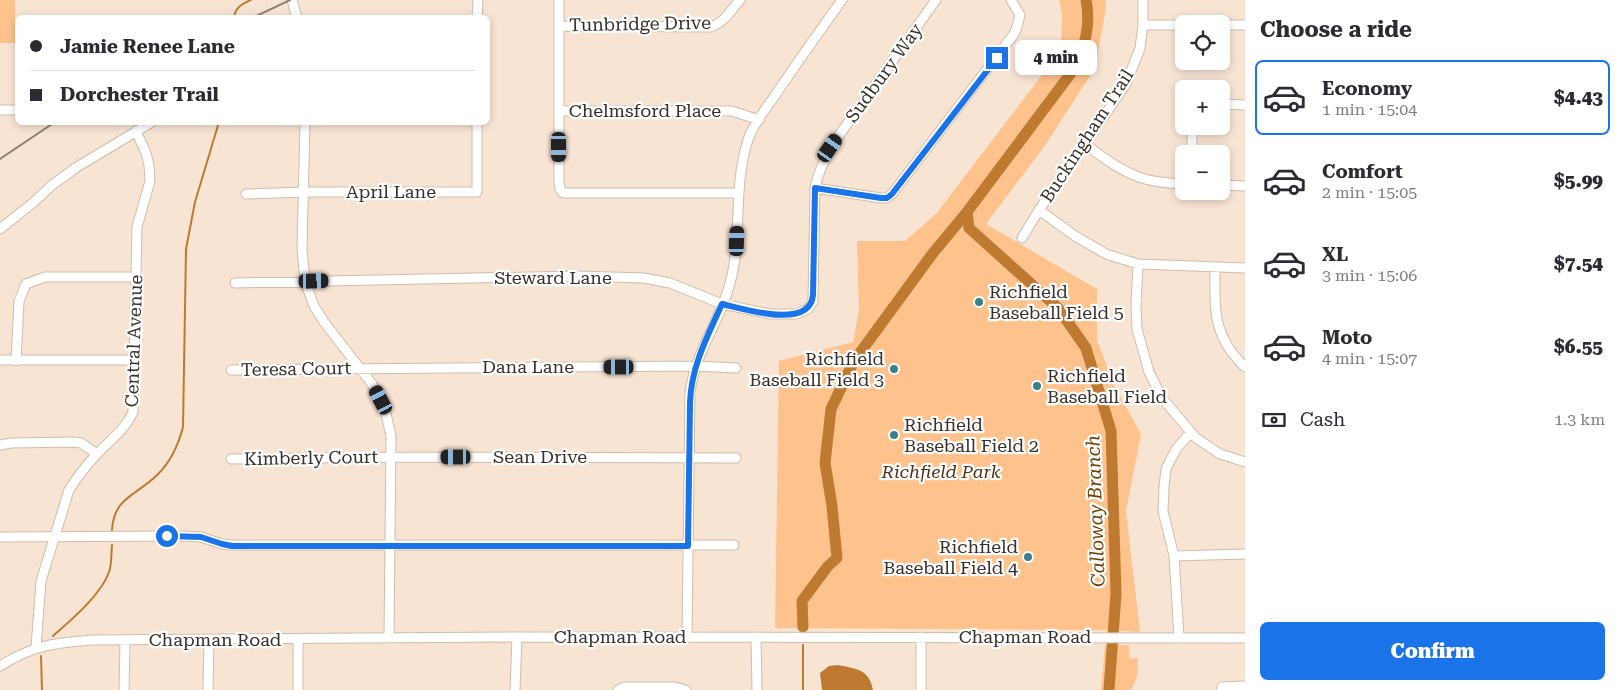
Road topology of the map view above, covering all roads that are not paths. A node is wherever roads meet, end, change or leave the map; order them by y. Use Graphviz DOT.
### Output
graph roads {
  1 [pos="292,0"];
  2 [pos="478,0"];
  3 [pos="560,0"];
  4 [pos="740,0"];
  5 [pos="842,0"];
  6 [pos="936,0"];
  7 [pos="1011,0"];
  8 [pos="1144,0"];
  9 [pos="296,15"];
  10 [pos="478,15"];
  11 [pos="1143,25"];
  12 [pos="1175,25"];
  13 [pos="1230,25"];
  14 [pos="1245,25"];
  15 [pos="560,26"];
  16 [pos="1230,104"];
  17 [pos="1245,105"];
  18 [pos="0,110"];
  19 [pos="15,110"];
  20 [pos="560,111"];
  21 [pos="759,120"];
  22 [pos="146,125"];
  23 [pos="305,125"];
  24 [pos="477,125"];
  25 [pos="136,130"];
  26 [pos="1085,144"];
  27 [pos="1175,183"];
  28 [pos="1230,185"];
  29 [pos="1245,186"];
  30 [pos="815,188"];
  31 [pos="304,192"];
  32 [pos="738,193"];
  33 [pos="246,194"];
  34 [pos="1039,210"];
  35 [pos="0,229"];
  36 [pos="1022,238"];
  37 [pos="1138,264"];
  38 [pos="1215,267"];
  39 [pos="1245,268"];
  40 [pos="136,277"];
  41 [pos="305,281"];
  42 [pos="235,283"];
  43 [pos="722,304"];
  44 [pos="796,314"];
  45 [pos="0,360"];
  46 [pos="16,360"];
  47 [pos="135,360"];
  48 [pos="695,366"];
  49 [pos="1245,367"];
  50 [pos="361,368"];
  51 [pos="736,368"];
  52 [pos="231,370"];
  53 [pos="1191,432"];
  54 [pos="0,445"];
  55 [pos="97,454"];
  56 [pos="392,457"];
  57 [pos="689,458"];
  58 [pos="736,458"];
  59 [pos="231,459"];
  60 [pos="1245,462"];
  61 [pos="0,537"];
  62 [pos="54,537"];
  63 [pos="734,545"];
  64 [pos="389,546"];
  65 [pos="688,546"];
  66 [pos="1245,554"];
  67 [pos="1174,556"];
  68 [pos="517,637"];
  69 [pos="687,637"];
  70 [pos="756,637"];
  71 [pos="921,637"];
  72 [pos="389,638"];
  73 [pos="1179,638"];
  74 [pos="1245,638"];
  75 [pos="298,639"];
  76 [pos="125,640"];
  77 [pos="209,640"];
  78 [pos="36,648"];
  79 [pos="0,666"];
  80 [pos="1245,686"];
  81 [pos="124,690"];
  82 [pos="208,690"];
  83 [pos="298,690"];
  84 [pos="515,690"];
  85 [pos="618,690"];
  86 [pos="686,690"];
  87 [pos="757,690"];
  88 [pos="921,690"];
  89 [pos="1222,690"];
  1 -- 9 [label="street"];
  2 -- 10 [label="street"];
  3 -- 15 [label="street"];
  4 -- 15 [label="street, Tunbridge Drive"];
  5 -- 21 [label="street"];
  6 -- 30 [label="street, Sudbury Way"];
  7 -- 30 [label="street"];
  8 -- 11 [label="street, Buckingham Trail"];
  11 -- 12 [label="street"];
  11 -- 26 [label="street, Buckingham Trail"];
  13 -- 14 [label="street"];
  15 -- 20 [label="street"];
  16 -- 17 [label="street"];
  18 -- 19 [label="street"];
  20 -- 21 [label="street, Chelmsford Place"];
  20 -- 32 [label="street"];
  21 -- 32 [label="street"];
  22 -- 25 [label="street"];
  23 -- 31 [label="street"];
  24 -- 31 [label="street, April Lane"];
  25 -- 35 [label="street"];
  25 -- 40 [label="street, Central Avenue"];
  26 -- 27 [label="street"];
  26 -- 34 [label="street, Buckingham Trail"];
  28 -- 29 [label="street"];
  30 -- 44 [label="street, Sudbury Way"];
  31 -- 33 [label="street, April Lane"];
  31 -- 41 [label="street"];
  32 -- 43 [label="street"];
  34 -- 36 [label="street, Buckingham Trail"];
  34 -- 37 [label="street"];
  37 -- 38 [label="street"];
  37 -- 53 [label="street"];
  38 -- 39 [label="street"];
  38 -- 49 [label="street"];
  40 -- 46 [label="street"];
  40 -- 47 [label="street, Central Avenue"];
  41 -- 42 [label="street, Steward Lane"];
  41 -- 43 [label="street, Steward Lane"];
  41 -- 50 [label="street"];
  43 -- 44 [label="street, Steward Lane"];
  43 -- 48 [label="street"];
  45 -- 46 [label="street"];
  46 -- 47 [label="street"];
  47 -- 55 [label="street, Central Avenue"];
  48 -- 50 [label="street, Dana Lane"];
  48 -- 51 [label="street, Dana Lane"];
  48 -- 57 [label="street"];
  50 -- 52 [label="street, Teresa Court"];
  50 -- 56 [label="street"];
  53 -- 60 [label="street"];
  53 -- 67 [label="street"];
  54 -- 55 [label="street"];
  55 -- 62 [label="street, Central Avenue"];
  56 -- 57 [label="street, Sean Drive"];
  56 -- 59 [label="street, Kimberly Court"];
  56 -- 64 [label="street"];
  57 -- 58 [label="street, Sean Drive"];
  57 -- 65 [label="street"];
  61 -- 62 [label="street"];
  62 -- 64 [label="street"];
  62 -- 78 [label="street, Central Avenue"];
  63 -- 65 [label="street"];
  64 -- 65 [label="street"];
  64 -- 72 [label="street"];
  65 -- 69 [label="street"];
  66 -- 67 [label="street"];
  67 -- 73 [label="street"];
  68 -- 69 [label="street, Chapman Road"];
  68 -- 72 [label="street, Chapman Road"];
  68 -- 84 [label="street"];
  69 -- 70 [label="street, Chapman Road"];
  70 -- 71 [label="street, Chapman Road"];
  70 -- 87 [label="street"];
  71 -- 73 [label="street, Chapman Road"];
  71 -- 88 [label="street"];
  72 -- 75 [label="street, Chapman Road"];
  73 -- 74 [label="street, Chapman Road"];
  75 -- 77 [label="street, Chapman Road"];
  75 -- 83 [label="street"];
  76 -- 77 [label="street, Chapman Road"];
  76 -- 78 [label="street, Chapman Road"];
  76 -- 81 [label="street"];
  77 -- 82 [label="street"];
  78 -- 79 [label="street, Chapman Road"];
  80 -- 89 [label="street"];
  85 -- 86 [label="street"];
}
